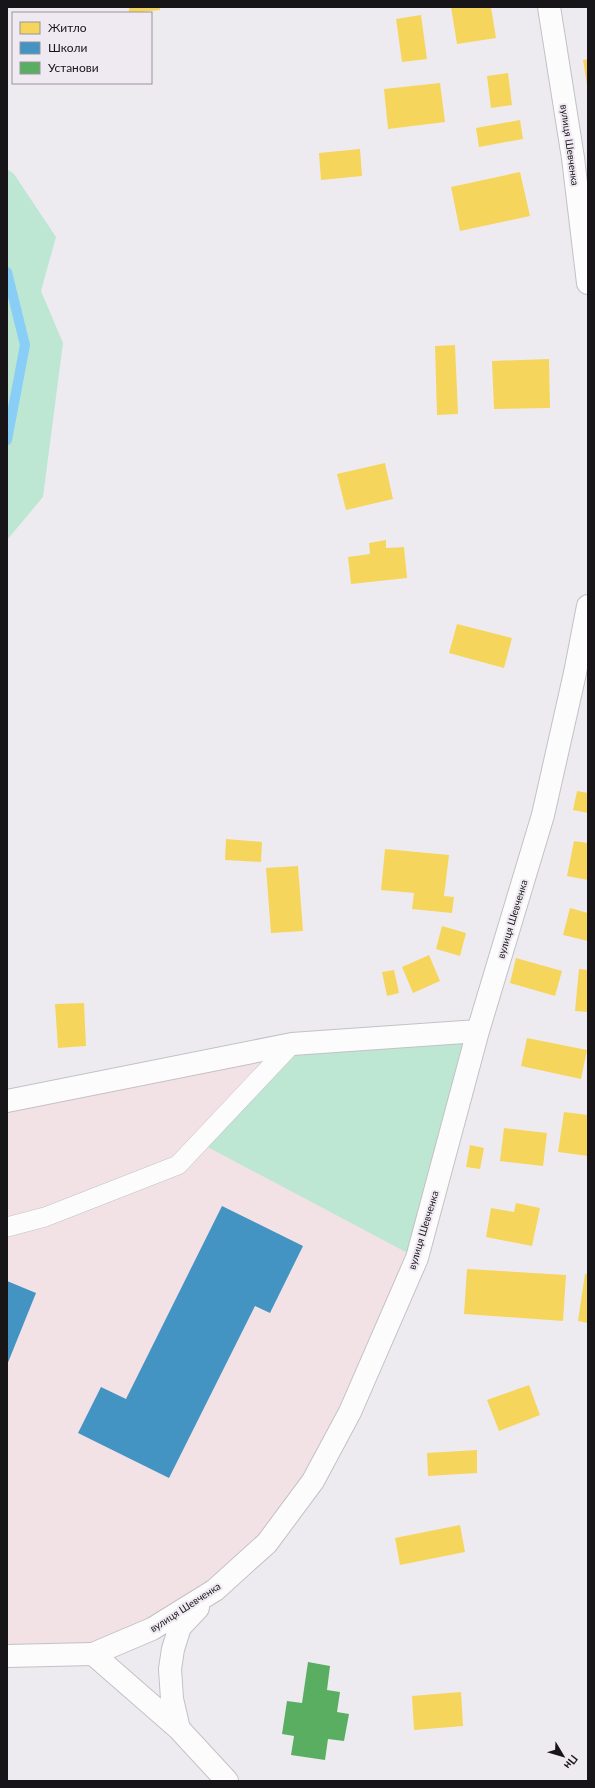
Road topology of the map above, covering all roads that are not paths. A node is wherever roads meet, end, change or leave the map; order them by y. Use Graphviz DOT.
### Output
graph roads {
  1 [pos="549,7"];
  2 [pos="588,283"];
  3 [pos="588,606"];
  4 [pos="478,1031"];
  5 [pos="292,1044"];
  6 [pos="7,1101"];
  7 [pos="7,1227"];
  8 [pos="215,1590"];
  9 [pos="92,1654"];
  10 [pos="7,1656"];
  11 [pos="179,1729"];
  12 [pos="227,1781"];
  1 -- 2 [label="street, вулиця Шевченка"];
  3 -- 4 [label="street, вулиця Шевченка"];
  4 -- 5 [label="street"];
  4 -- 8 [label="street, вулиця Шевченка"];
  5 -- 6 [label="street"];
  5 -- 7 [label="lane"];
  8 -- 9 [label="street, вулиця Шевченка"];
  8 -- 11 [label="street"];
  9 -- 10 [label="street, вулиця Шевченка"];
  9 -- 11 [label="street"];
  11 -- 12 [label="street"];
}
